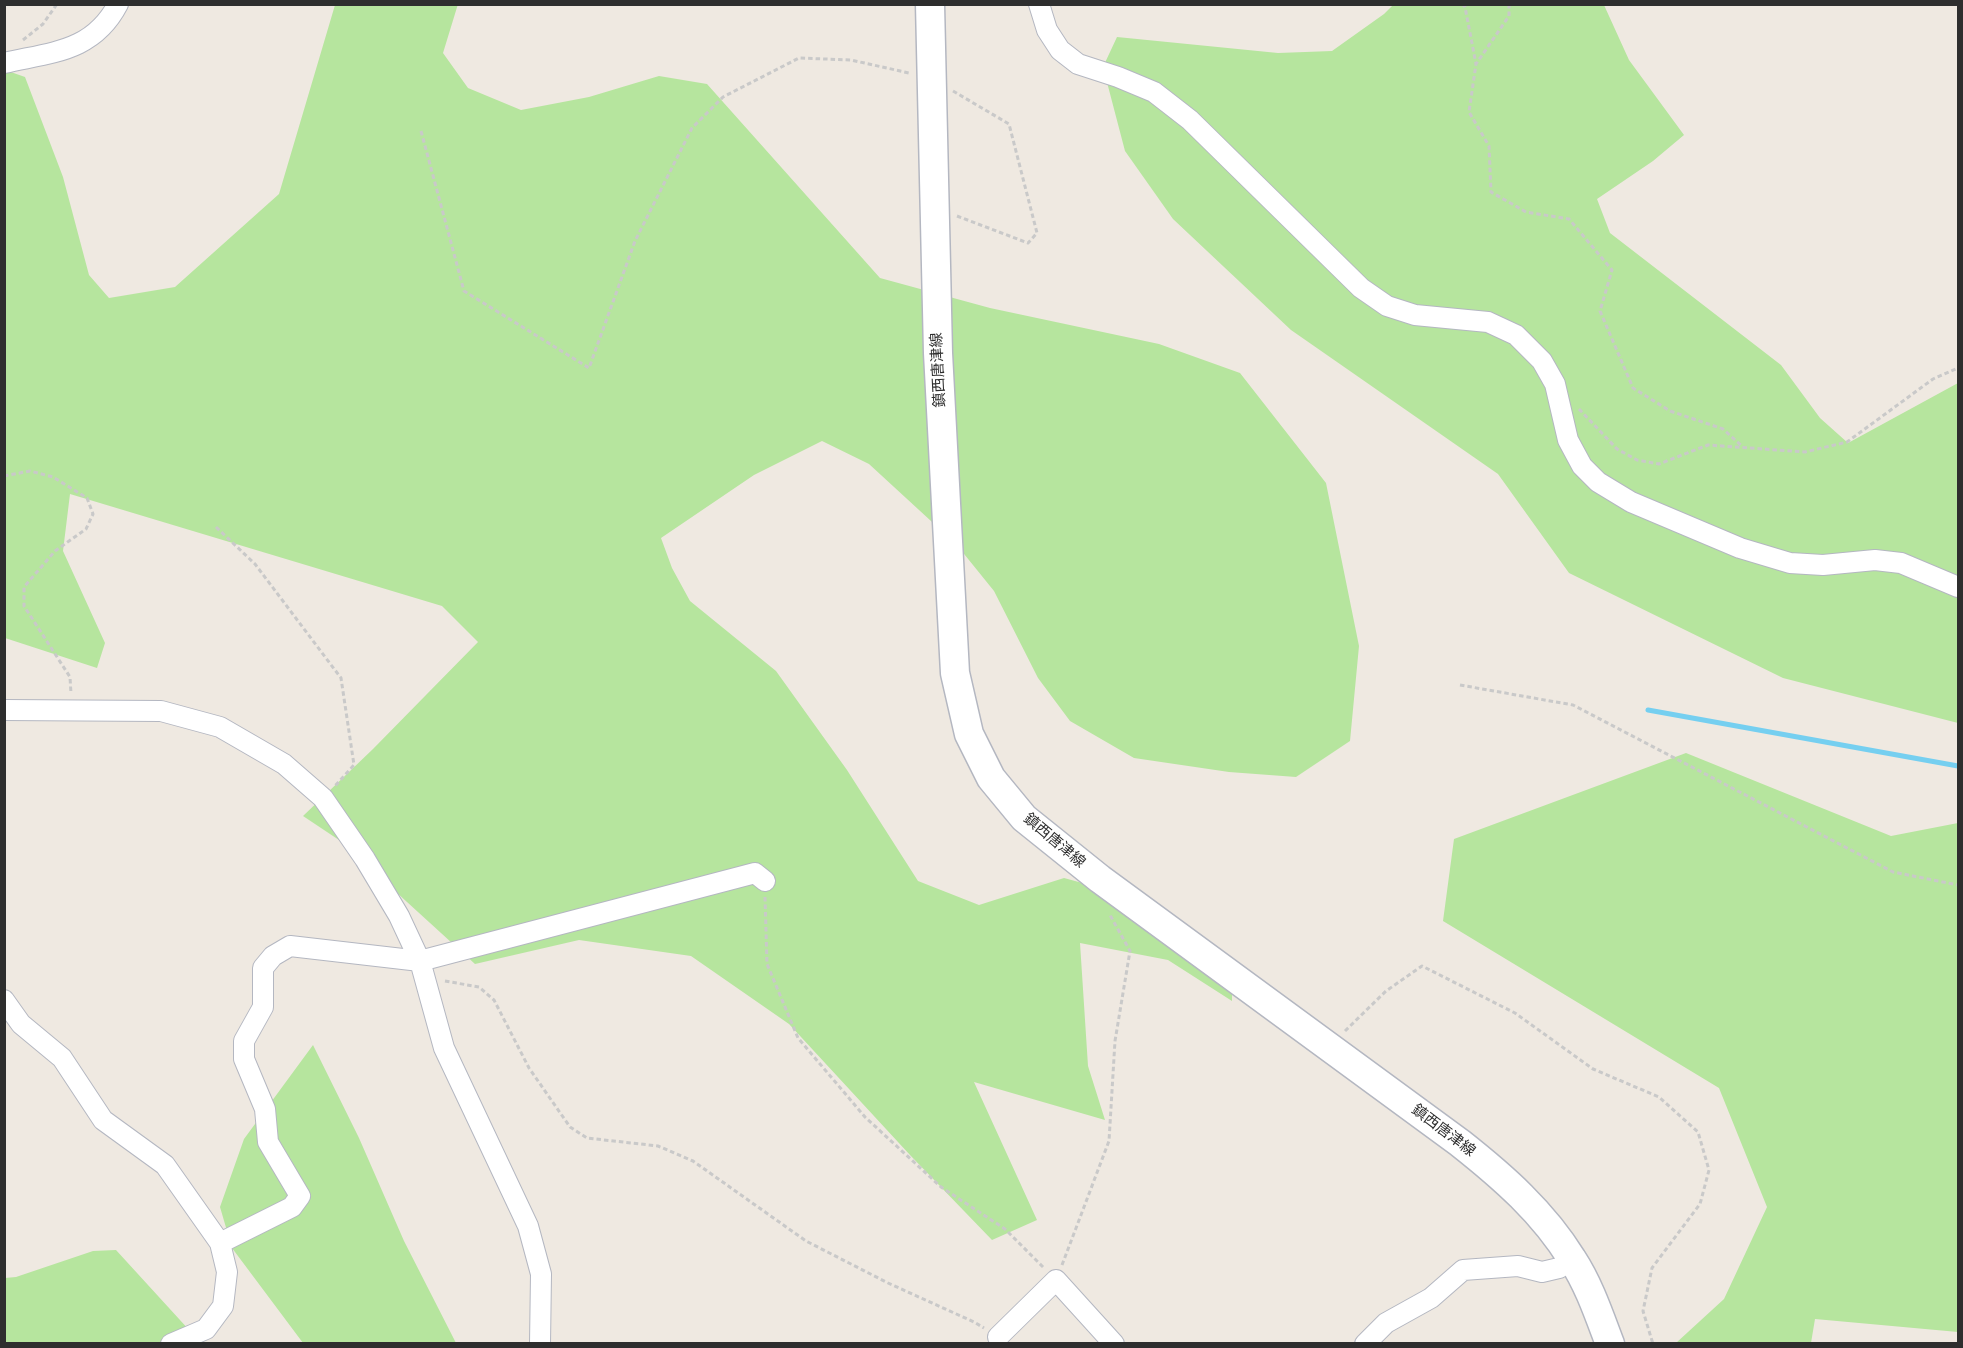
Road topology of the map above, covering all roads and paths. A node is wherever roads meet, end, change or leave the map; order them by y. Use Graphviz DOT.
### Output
graph roads {
  1 [pos="57,4"];
  2 [pos="118,4"];
  3 [pos="930,4"];
  4 [pos="1039,4"];
  5 [pos="1462,4"];
  6 [pos="1509,4"];
  7 [pos="20,41"];
  8 [pos="4,63"];
  9 [pos="1476,64"];
  10 [pos="692,128"];
  11 [pos="421,131"];
  12 [pos="1959,368"];
  13 [pos="1579,408"];
  14 [pos="1742,446"];
  15 [pos="4,476"];
  16 [pos="216,527"];
  17 [pos="1959,587"];
  18 [pos="1460,685"];
  19 [pos="4,710"];
  20 [pos="82,710"];
  21 [pos="323,798"];
  22 [pos="765,881"];
  23 [pos="1959,885"];
  24 [pos="1109,913"];
  25 [pos="423,969"];
  26 [pos="4,1000"];
  27 [pos="1329,1047"];
  28 [pos="220,1243"];
  29 [pos="1573,1259"];
  30 [pos="1056,1280"];
  31 [pos="998,1337"];
  32 [pos="171,1344"];
  33 [pos="540,1344"];
  34 [pos="1114,1344"];
  35 [pos="1365,1344"];
  36 [pos="1610,1344"];
  37 [pos="1653,1344"];
  1 -- 7 [label="path"];
  2 -- 8 [label="street"];
  3 -- 27 [label="main road, 鎮西唐津線"];
  4 -- 17 [label="street"];
  5 -- 9 [label="path"];
  6 -- 9 [label="path"];
  9 -- 14 [label="path"];
  10 -- 11 [label="path"];
  12 -- 14 [label="path"];
  13 -- 14 [label="path"];
  15 -- 20 [label="path"];
  16 -- 21 [label="path"];
  18 -- 23 [label="path"];
  19 -- 20 [label="street"];
  20 -- 21 [label="street"];
  21 -- 25 [label="street"];
  22 -- 25 [label="street"];
  22 -- 30 [label="path"];
  24 -- 30 [label="path"];
  25 -- 28 [label="street"];
  25 -- 31 [label="path"];
  25 -- 33 [label="street"];
  26 -- 28 [label="street"];
  27 -- 29 [label="main road, 鎮西唐津線"];
  27 -- 37 [label="path"];
  28 -- 32 [label="street"];
  29 -- 35 [label="street"];
  29 -- 36 [label="main road, 鎮西唐津線"];
  30 -- 31 [label="street"];
  30 -- 34 [label="street"];
}
